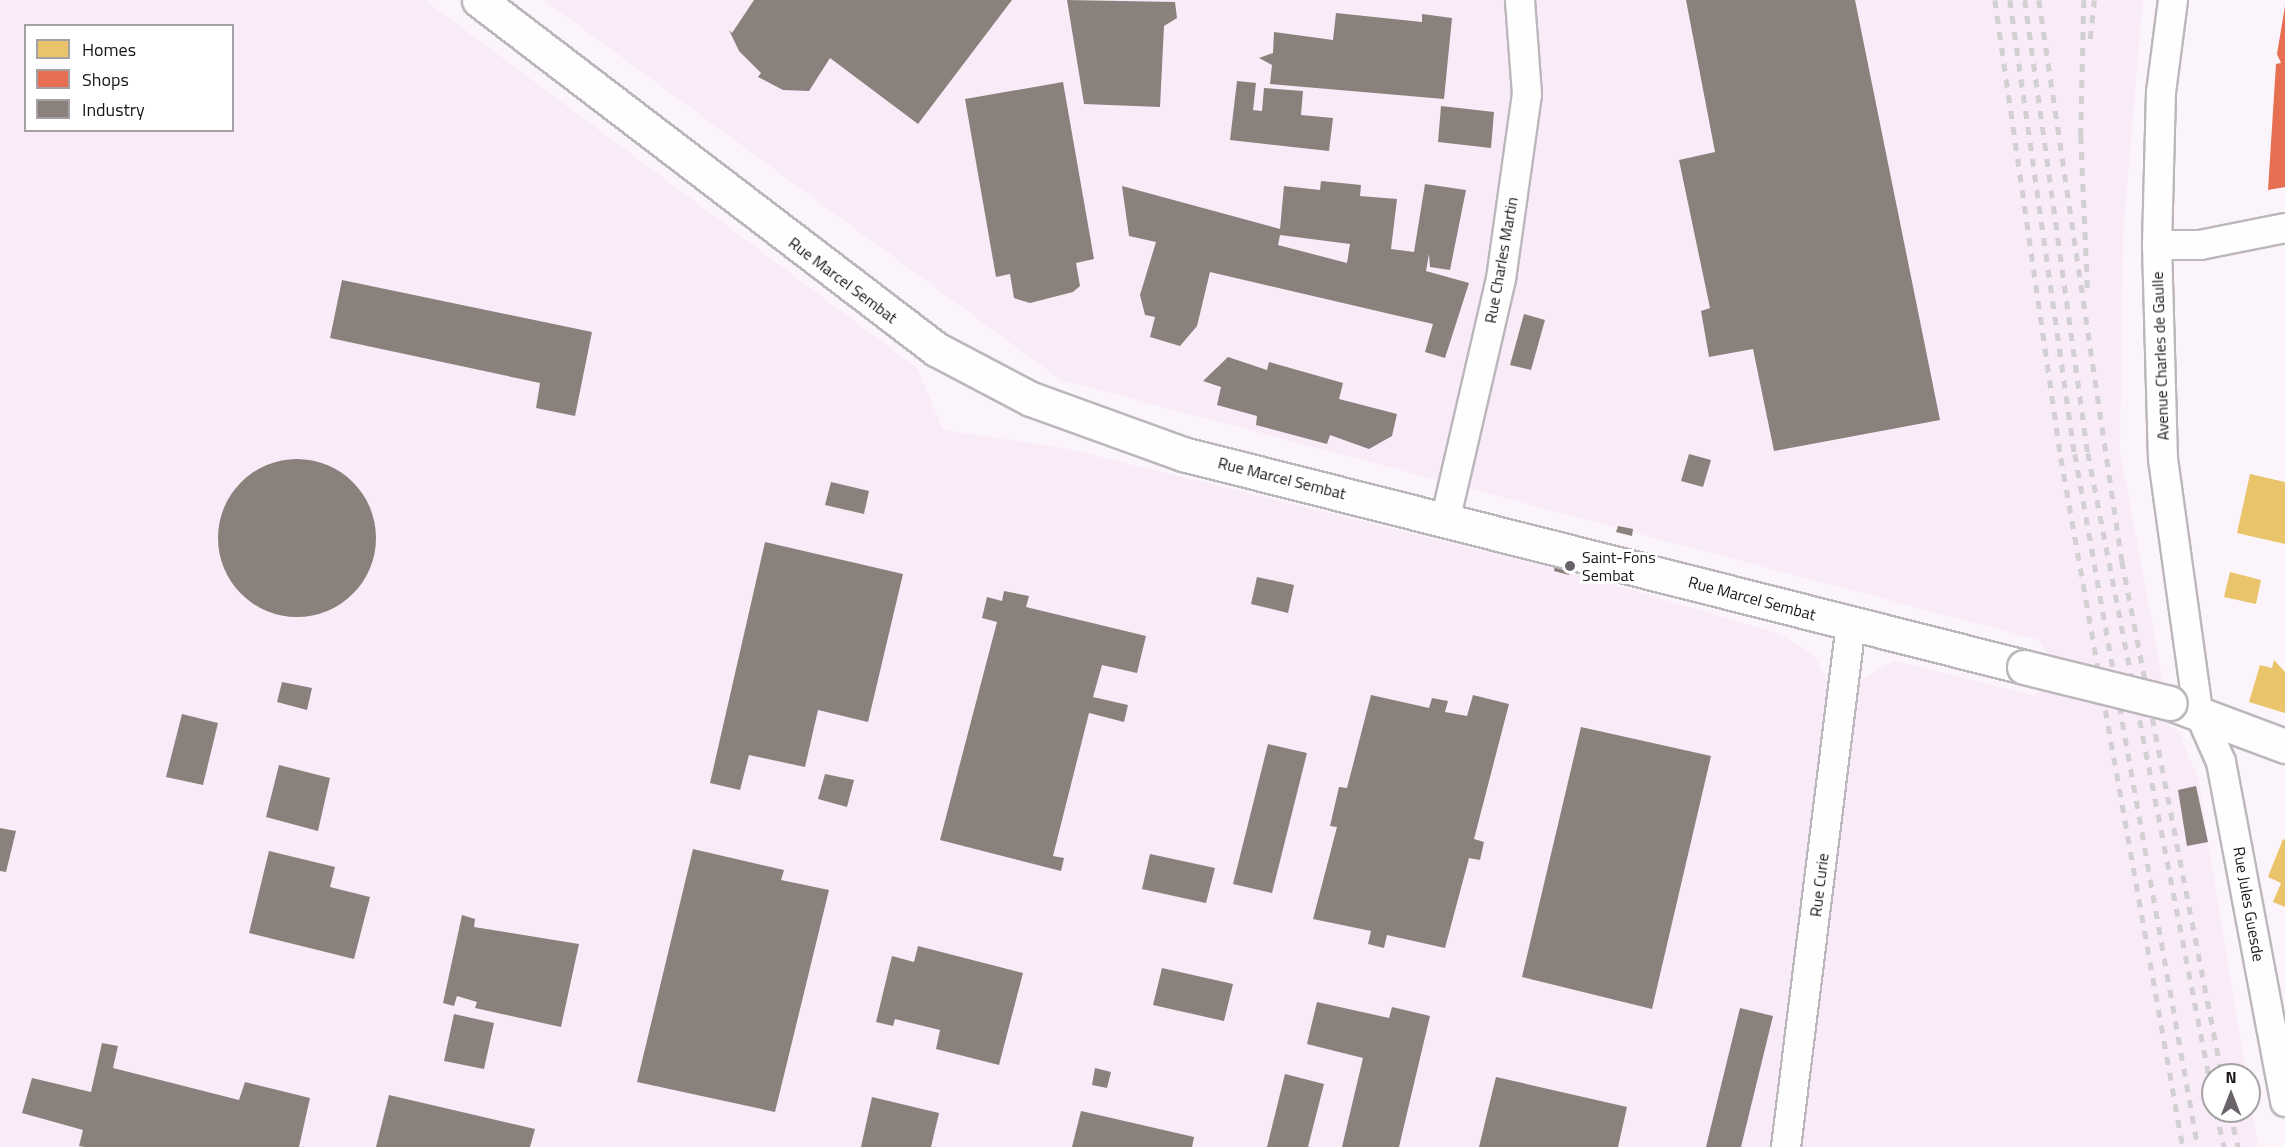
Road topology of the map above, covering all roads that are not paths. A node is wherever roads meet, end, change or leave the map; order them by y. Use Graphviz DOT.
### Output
graph roads {
  1 [pos="479,0"];
  2 [pos="1520,0"];
  3 [pos="2173,0"];
  4 [pos="2285,228"];
  5 [pos="2157,245"];
  6 [pos="1446,518"];
  7 [pos="1851,624"];
  8 [pos="2184,707"];
  9 [pos="2285,746"];
  10 [pos="2285,1102"];
  11 [pos="1786,1147"];
  1 -- 6 [label="main road, Rue Marcel Sembat"];
  2 -- 6 [label="street, Rue Charles Martin"];
  3 -- 5 [label="street, Avenue Charles de Gaulle"];
  4 -- 5 [label="street"];
  5 -- 8 [label="street, Avenue Charles de Gaulle"];
  6 -- 7 [label="main road, Rue Marcel Sembat"];
  7 -- 8 [label="main road, Rue Marcel Sembat, bridge"];
  7 -- 11 [label="street, Rue Curie"];
  8 -- 9 [label="main road, Rue Marcel Sembat"];
  8 -- 10 [label="street, Rue Jules Guesde"];
}
